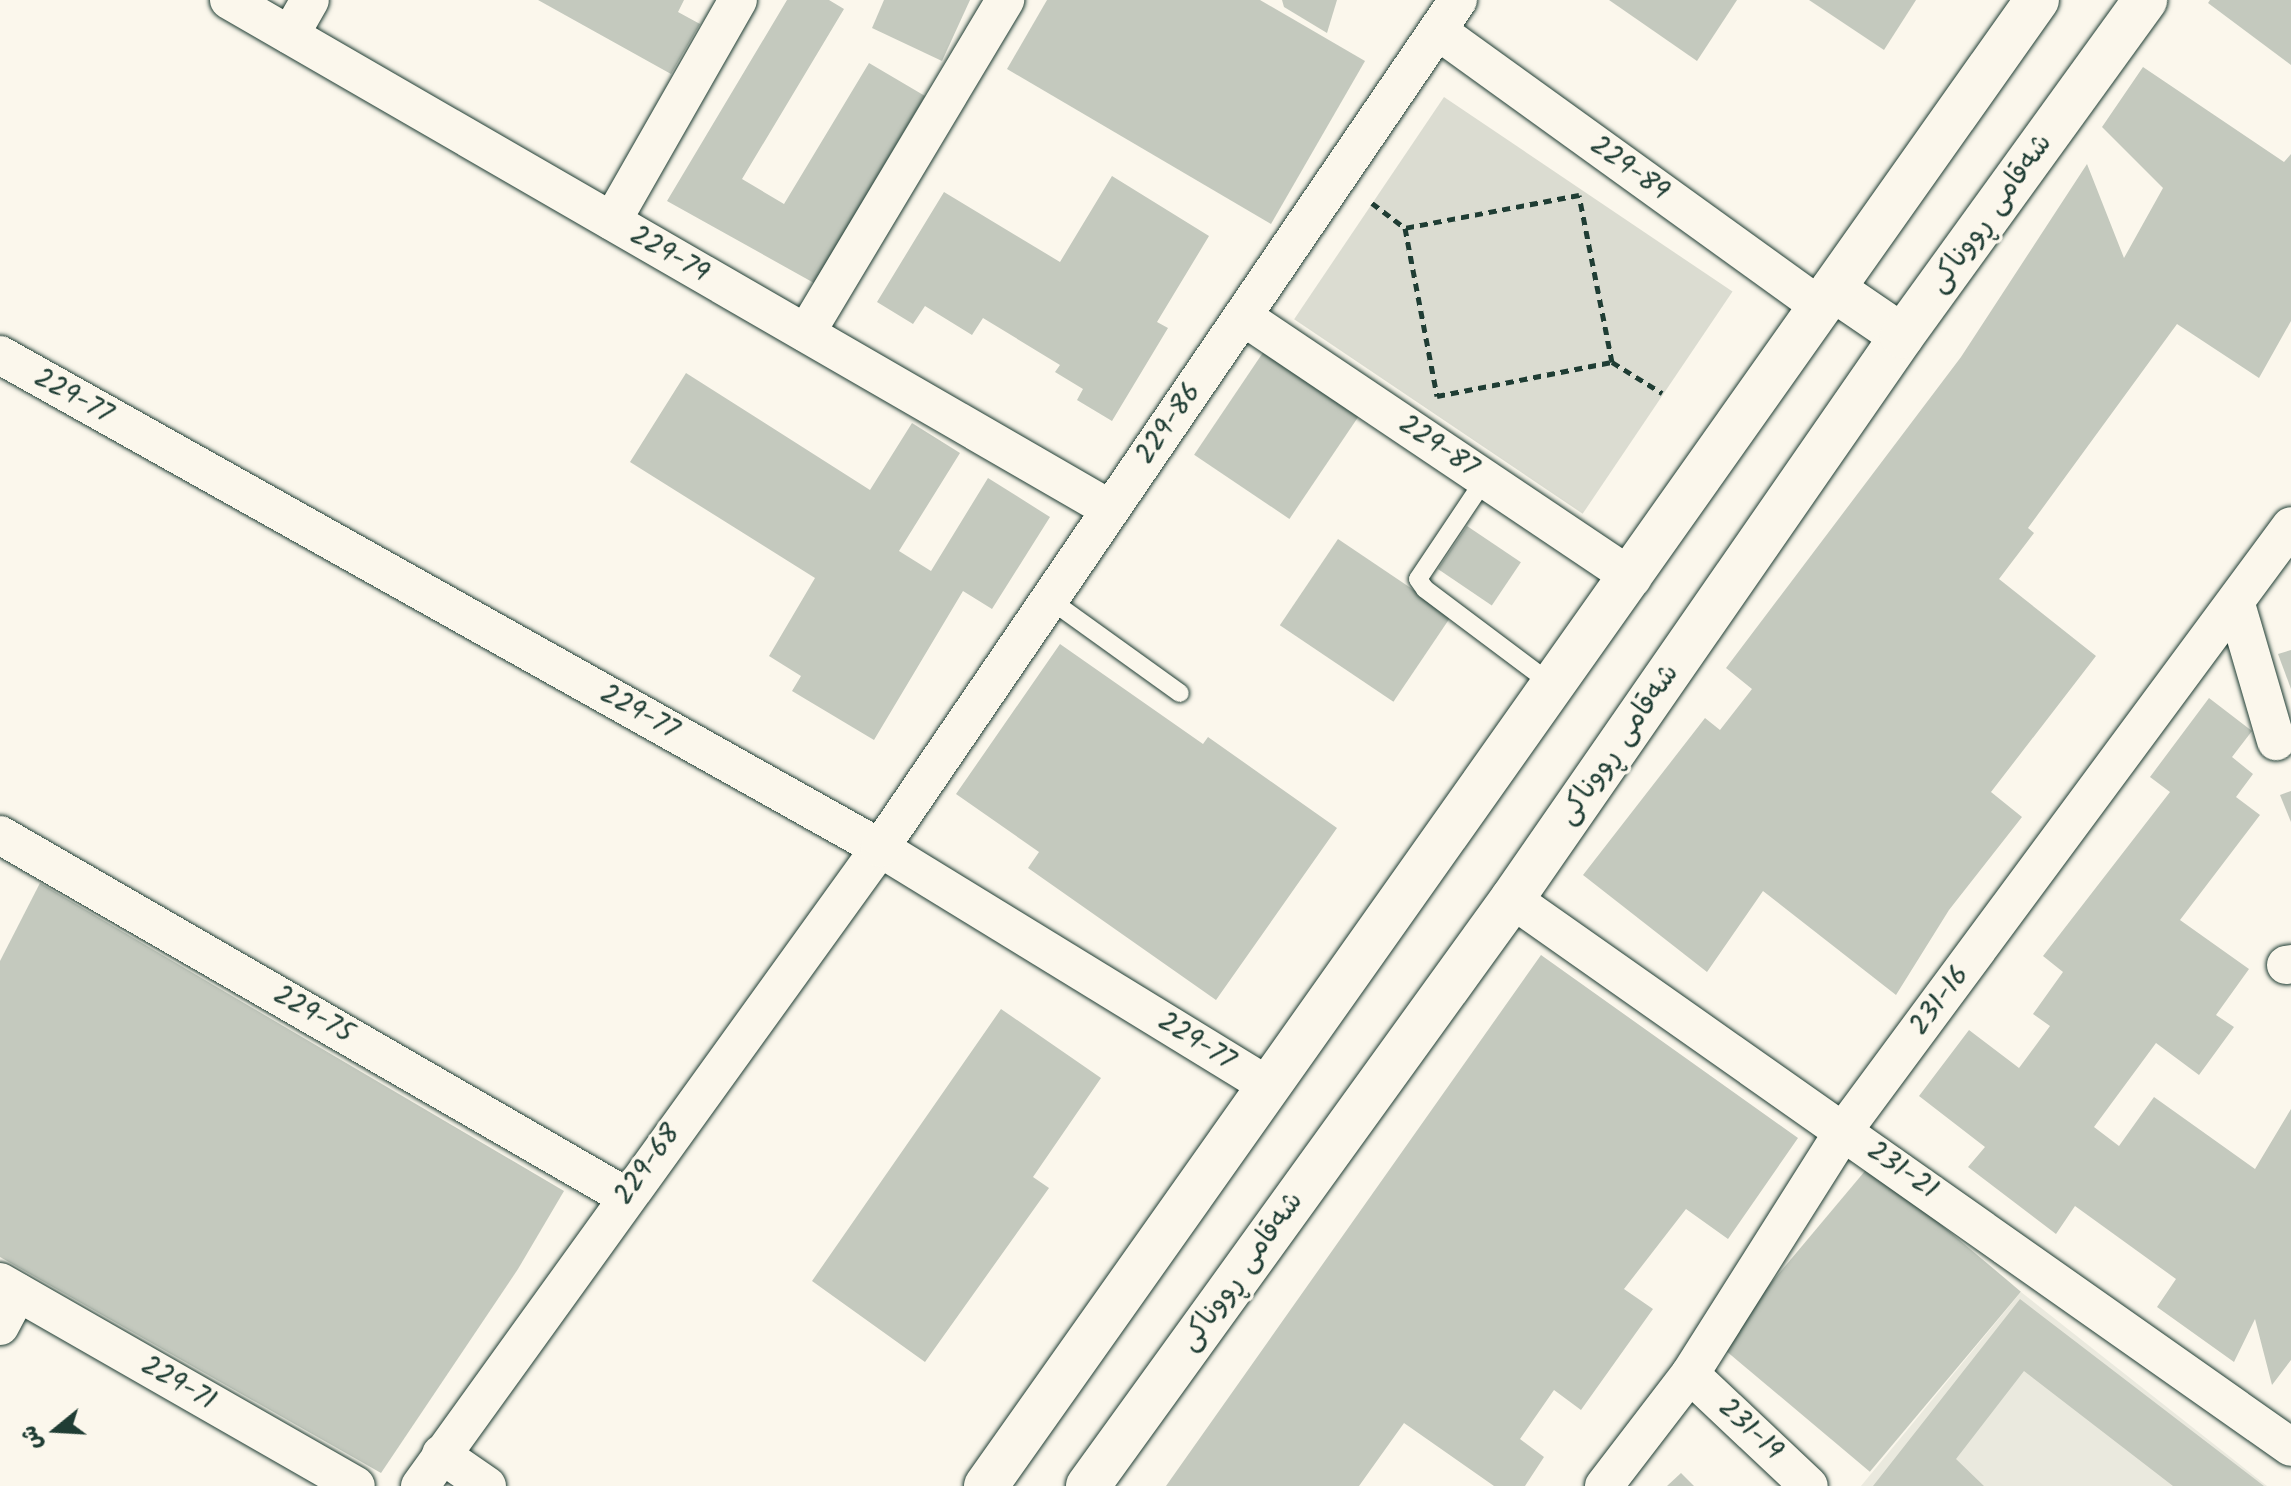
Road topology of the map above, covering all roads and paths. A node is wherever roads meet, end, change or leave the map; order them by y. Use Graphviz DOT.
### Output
graph roads {
  1 [pos="229,0"];
  2 [pos="310,0"];
  3 [pos="738,0"];
  4 [pos="1005,0"];
  5 [pos="2037,0"];
  6 [pos="2145,0"];
  7 [pos="1448,15"];
  8 [pos="290,35"];
  9 [pos="1372,203"];
  10 [pos="612,221"];
  11 [pos="1405,228"];
  12 [pos="1826,298"];
  13 [pos="1244,317"];
  14 [pos="806,333"];
  15 [pos="1902,336"];
  16 [pos="0,355"];
  17 [pos="1612,362"];
  18 [pos="1662,393"];
  19 [pos="1485,479"];
  20 [pos="1110,509"];
  21 [pos="2291,526"];
  22 [pos="1632,578"];
  23 [pos="1049,599"];
  24 [pos="2236,604"];
  25 [pos="1554,686"];
  26 [pos="1180,693"];
  27 [pos="2276,741"];
  28 [pos="0,835"];
  29 [pos="880,848"];
  30 [pos="1512,899"];
  31 [pos="1268,1086"];
  32 [pos="1844,1130"];
  33 [pos="625,1196"];
  34 [pos="9,1287"];
  35 [pos="0,1326"];
  36 [pos="1690,1374"];
  37 [pos="2288,1437"];
  38 [pos="441,1454"];
  39 [pos="356,1486"];
  40 [pos="420,1486"];
  41 [pos="487,1486"];
  42 [pos="986,1486"];
  43 [pos="1088,1486"];
  44 [pos="1604,1486"];
  45 [pos="1809,1486"];
  1 -- 8 [label="street, 229-79"];
  2 -- 8 [label="street"];
  3 -- 10 [label="street"];
  4 -- 14 [label="street"];
  5 -- 12 [label="main road"];
  6 -- 15 [label="main road, شەقامی ڕووناکی"];
  7 -- 12 [label="street, 229-89"];
  7 -- 13 [label="street, 229-86"];
  8 -- 10 [label="street, 229-79"];
  9 -- 11 [label="path"];
  10 -- 14 [label="street, 229-79"];
  11 -- 17 [label="path"];
  11 -- 17 [label="path"];
  12 -- 15 [label="main road"];
  12 -- 22 [label="main road"];
  13 -- 19 [label="street, 229-87"];
  13 -- 20 [label="street, 229-86"];
  14 -- 20 [label="street, 229-79"];
  15 -- 30 [label="main road, شەقامی ڕووناکی"];
  16 -- 29 [label="street, 229-77"];
  17 -- 18 [label="path"];
  19 -- 22 [label="street, 229-87"];
  19 -- 25 [label="lane"];
  20 -- 23 [label="street, 229-86"];
  21 -- 24 [label="street, 231-16"];
  22 -- 25 [label="main road"];
  23 -- 26 [label="lane"];
  23 -- 29 [label="street, 229-86"];
  24 -- 27 [label="street"];
  24 -- 32 [label="street, 231-16"];
  25 -- 31 [label="main road"];
  28 -- 33 [label="street, 229-75"];
  29 -- 31 [label="street, 229-77"];
  29 -- 33 [label="street, 229-68"];
  30 -- 32 [label="street, 231-21"];
  30 -- 43 [label="main road, شەقامی ڕووناکی"];
  31 -- 42 [label="main road"];
  32 -- 36 [label="street, 231-16"];
  32 -- 37 [label="street, 231-21"];
  33 -- 38 [label="street, 229-68"];
  34 -- 35 [label="street"];
  34 -- 39 [label="street, 229-71"];
  36 -- 44 [label="street, 231-16"];
  36 -- 45 [label="street, 231-19"];
  38 -- 40 [label="street, 229-68"];
  38 -- 41 [label="street"];
}
